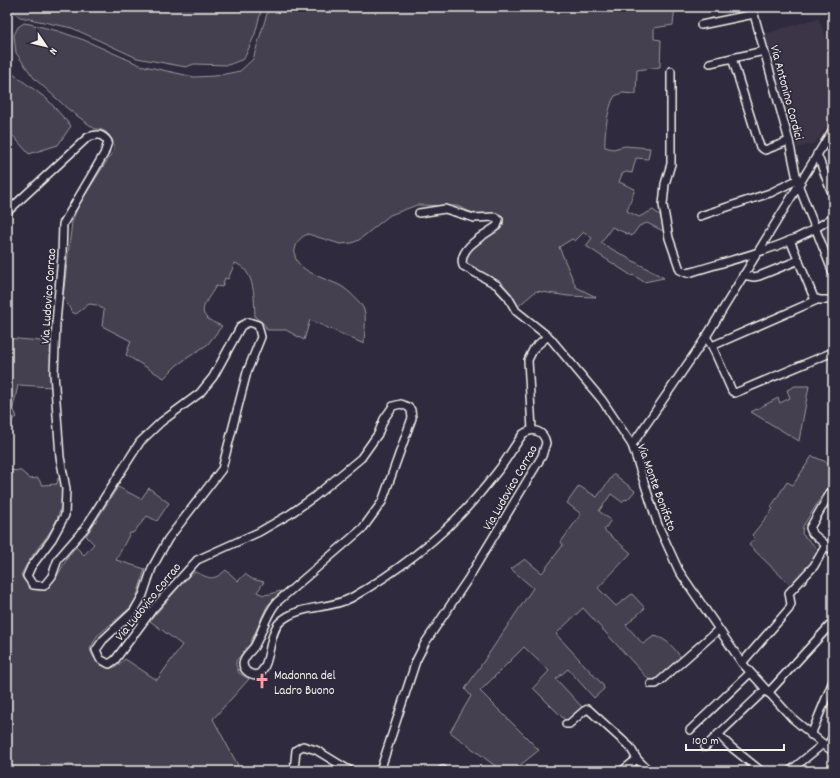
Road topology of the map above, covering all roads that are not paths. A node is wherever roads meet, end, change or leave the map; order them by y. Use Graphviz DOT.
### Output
graph roads {
  1 [pos="753,11"];
  2 [pos="701,25"];
  3 [pos="764,51"];
  4 [pos="732,58"];
  5 [pos="710,63"];
  6 [pos="672,71"];
  7 [pos="833,129"];
  8 [pos="789,141"];
  9 [pos="817,154"];
  10 [pos="798,182"];
  11 [pos="833,196"];
  12 [pos="7,212"];
  13 [pos="419,213"];
  14 [pos="700,216"];
  15 [pos="833,217"];
  16 [pos="816,229"];
  17 [pos="790,240"];
  18 [pos="756,253"];
  19 [pos="799,260"];
  20 [pos="833,273"];
  21 [pos="743,275"];
  22 [pos="817,300"];
  23 [pos="833,300"];
  24 [pos="548,336"];
  25 [pos="706,337"];
  26 [pos="712,346"];
  27 [pos="833,352"];
  28 [pos="532,430"];
  29 [pos="632,445"];
  30 [pos="833,488"];
  31 [pos="826,545"];
  32 [pos="833,551"];
  33 [pos="833,622"];
  34 [pos="718,630"];
  35 [pos="742,663"];
  36 [pos="750,673"];
  37 [pos="833,681"];
  38 [pos="651,684"];
  39 [pos="766,692"];
  40 [pos="566,724"];
  41 [pos="690,730"];
  42 [pos="718,734"];
  43 [pos="811,735"];
  44 [pos="833,736"];
  45 [pos="705,747"];
  46 [pos="828,748"];
  47 [pos="637,759"];
  48 [pos="349,770"];
  49 [pos="294,771"];
  50 [pos="380,771"];
  51 [pos="622,771"];
  52 [pos="649,771"];
  53 [pos="762,771"];
  54 [pos="790,771"];
  1 -- 2 [label="street"];
  1 -- 3 [label="street, Via Antonino Cordici"];
  3 -- 4 [label="street"];
  3 -- 8 [label="street, Via Antonino Cordici"];
  4 -- 5 [label="street"];
  4 -- 8 [label="street"];
  6 -- 18 [label="street"];
  7 -- 9 [label="street"];
  8 -- 10 [label="street, Via Antonino Cordici"];
  9 -- 10 [label="street"];
  9 -- 11 [label="street"];
  10 -- 14 [label="street"];
  10 -- 16 [label="street, Via Antonino Cordici"];
  10 -- 18 [label="street"];
  12 -- 28 [label="street, Via Ludovico Corrao"];
  13 -- 24 [label="street, Via Monte Bonifato"];
  15 -- 16 [label="street"];
  16 -- 17 [label="street"];
  16 -- 20 [label="street, Via Antonino Cordici"];
  17 -- 18 [label="street"];
  17 -- 19 [label="street"];
  18 -- 21 [label="street"];
  19 -- 21 [label="street"];
  19 -- 22 [label="street"];
  21 -- 25 [label="street"];
  22 -- 23 [label="street"];
  22 -- 26 [label="street"];
  24 -- 28 [label="street"];
  24 -- 29 [label="street, Via Monte Bonifato"];
  25 -- 26 [label="street"];
  25 -- 29 [label="street"];
  26 -- 27 [label="street"];
  28 -- 50 [label="street, Via Ludovico Corrao"];
  29 -- 34 [label="street, Via Monte Bonifato"];
  30 -- 31 [label="street"];
  31 -- 32 [label="street"];
  31 -- 35 [label="street"];
  33 -- 39 [label="street"];
  34 -- 35 [label="street, Via Monte Bonifato"];
  34 -- 38 [label="street"];
  35 -- 36 [label="street, Via Monte Bonifato"];
  36 -- 39 [label="street, Via Monte Bonifato"];
  36 -- 41 [label="street"];
  37 -- 43 [label="street"];
  39 -- 42 [label="street"];
  39 -- 43 [label="street, Via Monte Bonifato"];
  40 -- 47 [label="street"];
  42 -- 45 [label="street"];
  42 -- 53 [label="street"];
  43 -- 46 [label="street, Via Monte Bonifato"];
  44 -- 46 [label="street"];
  46 -- 54 [label="street"];
  47 -- 51 [label="street"];
  47 -- 52 [label="street"];
  48 -- 49 [label="street"];
}
